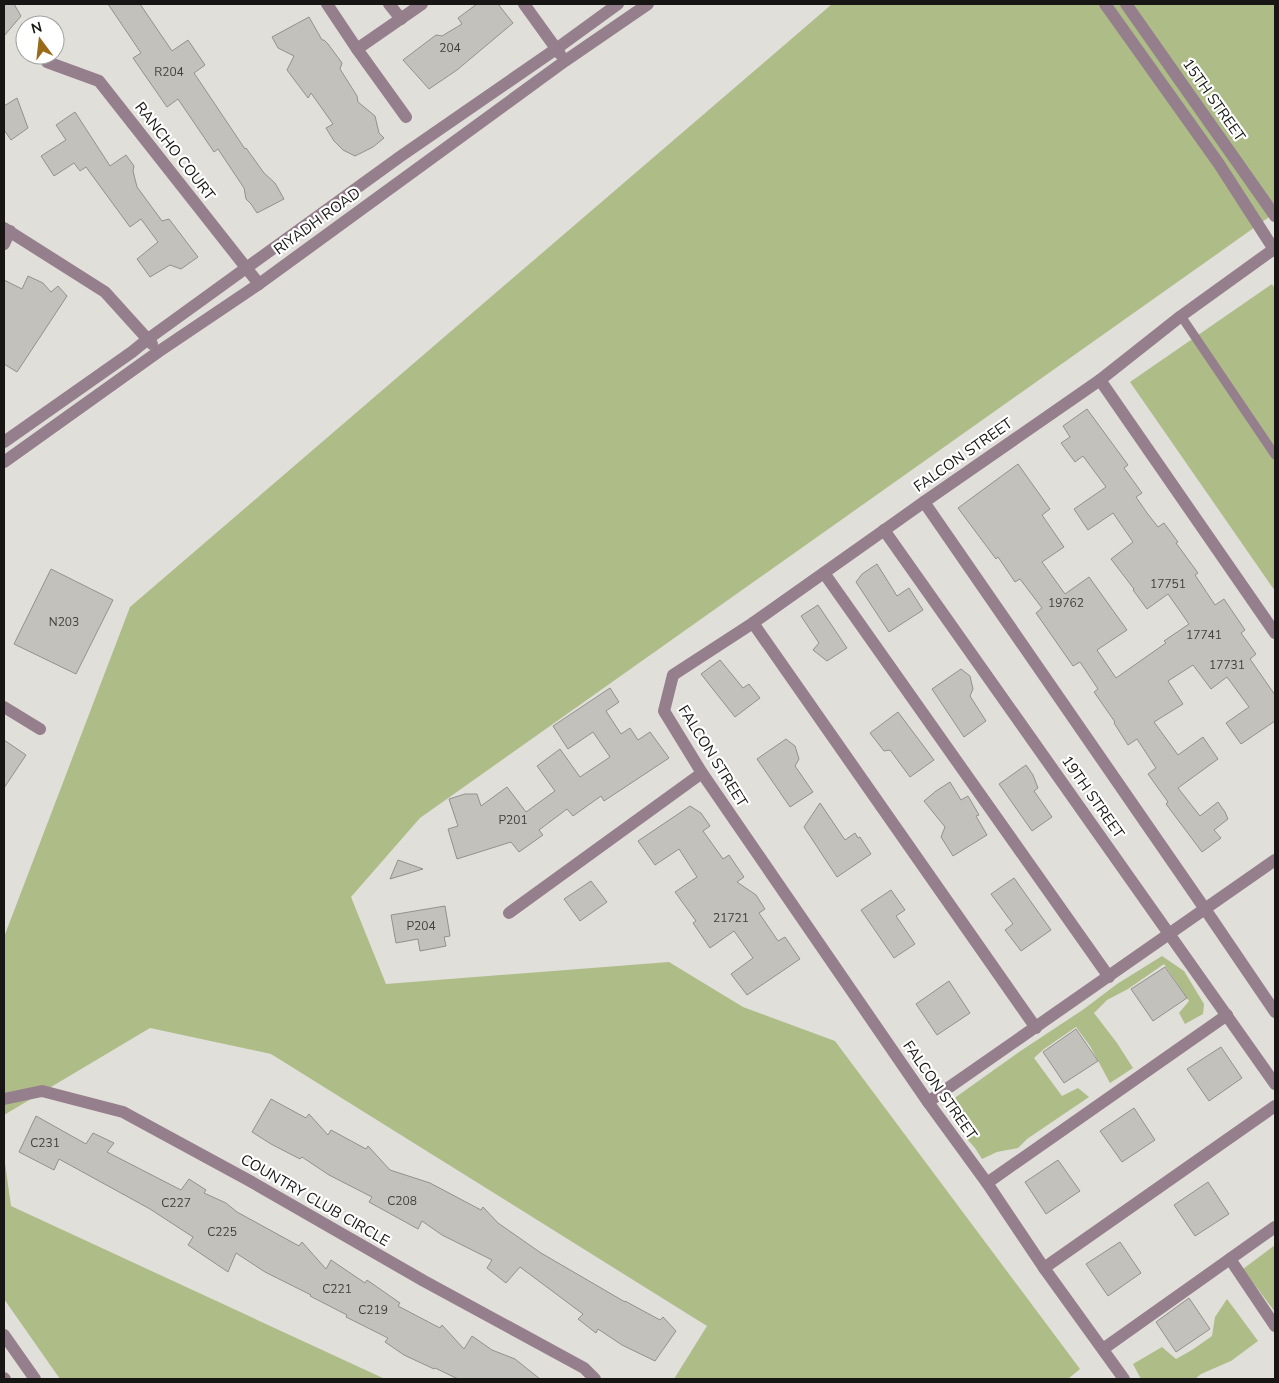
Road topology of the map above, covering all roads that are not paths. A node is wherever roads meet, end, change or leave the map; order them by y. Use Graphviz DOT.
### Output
graph roads {
  1 [pos="327,4"];
  2 [pos="388,4"];
  3 [pos="422,4"];
  4 [pos="524,4"];
  5 [pos="618,4"];
  6 [pos="648,4"];
  7 [pos="1105,4"];
  8 [pos="1126,4"];
  9 [pos="401,19"];
  10 [pos="556,49"];
  11 [pos="357,50"];
  12 [pos="565,61"];
  13 [pos="56,65"];
  14 [pos="406,117"];
  15 [pos="1275,216"];
  16 [pos="7,230"];
  17 [pos="4,244"];
  18 [pos="1274,250"];
  19 [pos="246,268"];
  20 [pos="259,284"];
  21 [pos="1181,316"];
  22 [pos="148,339"];
  23 [pos="158,352"];
  24 [pos="1100,380"];
  25 [pos="4,442"];
  26 [pos="1275,455"];
  27 [pos="4,462"];
  28 [pos="924,502"];
  29 [pos="884,530"];
  30 [pos="824,573"];
  31 [pos="753,623"];
  32 [pos="1275,634"];
  33 [pos="4,707"];
  34 [pos="40,729"];
  35 [pos="702,773"];
  36 [pos="1275,860"];
  37 [pos="1205,909"];
  38 [pos="509,913"];
  39 [pos="1170,934"];
  40 [pos="1109,977"];
  41 [pos="1275,1012"];
  42 [pos="1227,1015"];
  43 [pos="1036,1028"];
  44 [pos="1275,1084"];
  45 [pos="4,1099"];
  46 [pos="928,1102"];
  47 [pos="1275,1106"];
  48 [pos="987,1183"];
  49 [pos="1275,1227"];
  50 [pos="1230,1259"];
  51 [pos="1044,1268"];
  52 [pos="1275,1326"];
  53 [pos="4,1335"];
  54 [pos="1103,1349"];
  55 [pos="35,1379"];
  56 [pos="595,1379"];
  57 [pos="1124,1379"];
  1 -- 11 [label="street"];
  2 -- 9 [label="street"];
  3 -- 9 [label="street"];
  4 -- 10 [label="street"];
  5 -- 10 [label="street, RIYADH ROAD"];
  6 -- 12 [label="street, RIYADH ROAD"];
  7 -- 18 [label="street"];
  8 -- 15 [label="street, 15TH STREET"];
  9 -- 11 [label="street"];
  10 -- 12 [label="street"];
  10 -- 19 [label="street, RIYADH ROAD"];
  11 -- 14 [label="street"];
  12 -- 20 [label="street, RIYADH ROAD"];
  13 -- 19 [label="street, RANCHO COURT"];
  16 -- 17 [label="street"];
  16 -- 22 [label="street"];
  18 -- 21 [label="street, FALCON STREET"];
  19 -- 20 [label="street, RANCHO COURT"];
  19 -- 22 [label="street, RIYADH ROAD"];
  20 -- 23 [label="street, RIYADH ROAD"];
  21 -- 24 [label="street, FALCON STREET"];
  21 -- 26 [label="lane"];
  22 -- 23 [label="street"];
  22 -- 25 [label="street, RIYADH ROAD"];
  23 -- 27 [label="street, RIYADH ROAD"];
  24 -- 28 [label="street, FALCON STREET"];
  24 -- 32 [label="street"];
  28 -- 29 [label="street, FALCON STREET"];
  28 -- 37 [label="street, 19TH STREET"];
  29 -- 30 [label="street, FALCON STREET"];
  29 -- 39 [label="street, 19TH STREET"];
  30 -- 31 [label="street, FALCON STREET"];
  30 -- 40 [label="street"];
  31 -- 35 [label="street, FALCON STREET"];
  31 -- 43 [label="street"];
  33 -- 34 [label="street"];
  35 -- 38 [label="street"];
  35 -- 46 [label="street, FALCON STREET"];
  36 -- 37 [label="street"];
  37 -- 39 [label="street"];
  37 -- 41 [label="street, 19TH STREET"];
  39 -- 40 [label="street"];
  39 -- 42 [label="street, 19TH STREET"];
  40 -- 43 [label="street"];
  42 -- 44 [label="street, 19TH STREET"];
  42 -- 48 [label="street"];
  43 -- 46 [label="street"];
  45 -- 56 [label="street, COUNTRY CLUB CIRCLE"];
  46 -- 48 [label="street, FALCON STREET"];
  47 -- 51 [label="street"];
  48 -- 51 [label="street, FALCON STREET"];
  49 -- 50 [label="street"];
  50 -- 52 [label="street"];
  50 -- 54 [label="street"];
  51 -- 54 [label="street, FALCON STREET"];
  53 -- 55 [label="street"];
  54 -- 57 [label="street, FALCON STREET"];
}
